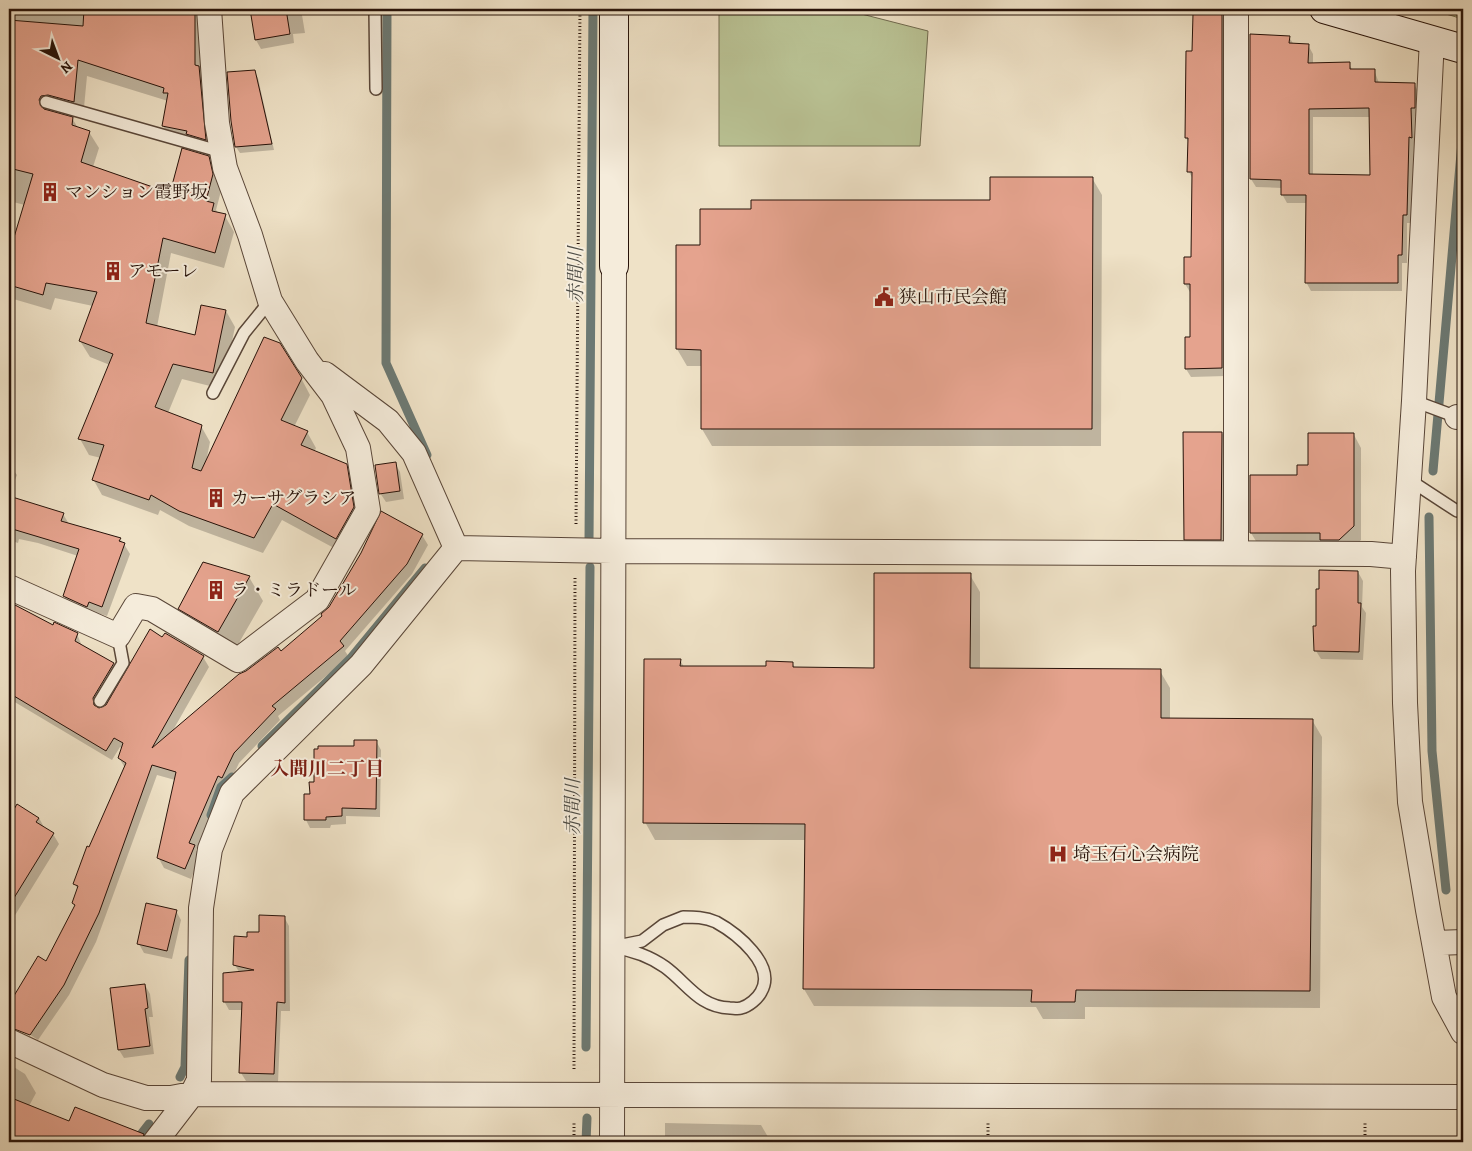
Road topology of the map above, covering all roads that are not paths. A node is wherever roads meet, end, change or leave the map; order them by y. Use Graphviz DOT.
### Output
graph roads {
  1 [pos="209,9"];
  2 [pos="375,9"];
  3 [pos="614,9"];
  4 [pos="1236,9"];
  5 [pos="1324,9"];
  6 [pos="1432,38"];
  7 [pos="1463,48"];
  8 [pos="376,89"];
  9 [pos="46,102"];
  10 [pos="222,152"];
  11 [pos="614,266"];
  12 [pos="270,301"];
  13 [pos="307,361"];
  14 [pos="213,393"];
  15 [pos="1414,401"];
  16 [pos="1460,417"];
  17 [pos="1408,479"];
  18 [pos="1463,511"];
  19 [pos="456,548"];
  20 [pos="612,551"];
  21 [pos="1236,554"];
  22 [pos="1404,557"];
  23 [pos="9,587"];
  24 [pos="118,636"];
  25 [pos="100,701"];
  26 [pos="1463,942"];
  27 [pos="1434,943"];
  28 [pos="612,947"];
  29 [pos="1463,1032"];
  30 [pos="9,1041"];
  31 [pos="192,1094"];
  32 [pos="612,1097"];
  33 [pos="1463,1097"];
  34 [pos="155,1142"];
  35 [pos="612,1142"];
  1 -- 10 [label="street"];
  2 -- 8 [label="lane"];
  3 -- 11 [label="street"];
  4 -- 21 [label="street"];
  5 -- 6 [label="street"];
  6 -- 7 [label="street"];
  6 -- 15 [label="street"];
  9 -- 10 [label="lane"];
  10 -- 12 [label="street"];
  11 -- 20 [label="street"];
  12 -- 13 [label="street"];
  12 -- 14 [label="lane"];
  13 -- 19 [label="street"];
  13 -- 24 [label="street"];
  15 -- 16 [label="lane"];
  15 -- 17 [label="street"];
  17 -- 18 [label="lane"];
  17 -- 22 [label="street"];
  19 -- 20 [label="street"];
  19 -- 31 [label="street"];
  20 -- 21 [label="street"];
  20 -- 28 [label="street"];
  21 -- 22 [label="street"];
  22 -- 27 [label="street"];
  23 -- 24 [label="street"];
  24 -- 25 [label="lane"];
  26 -- 27 [label="street"];
  27 -- 29 [label="street"];
  28 -- 28 [label="lane"];
  28 -- 32 [label="street"];
  30 -- 31 [label="street"];
  31 -- 32 [label="street"];
  31 -- 34 [label="street"];
  32 -- 33 [label="street"];
  32 -- 35 [label="street"];
}
